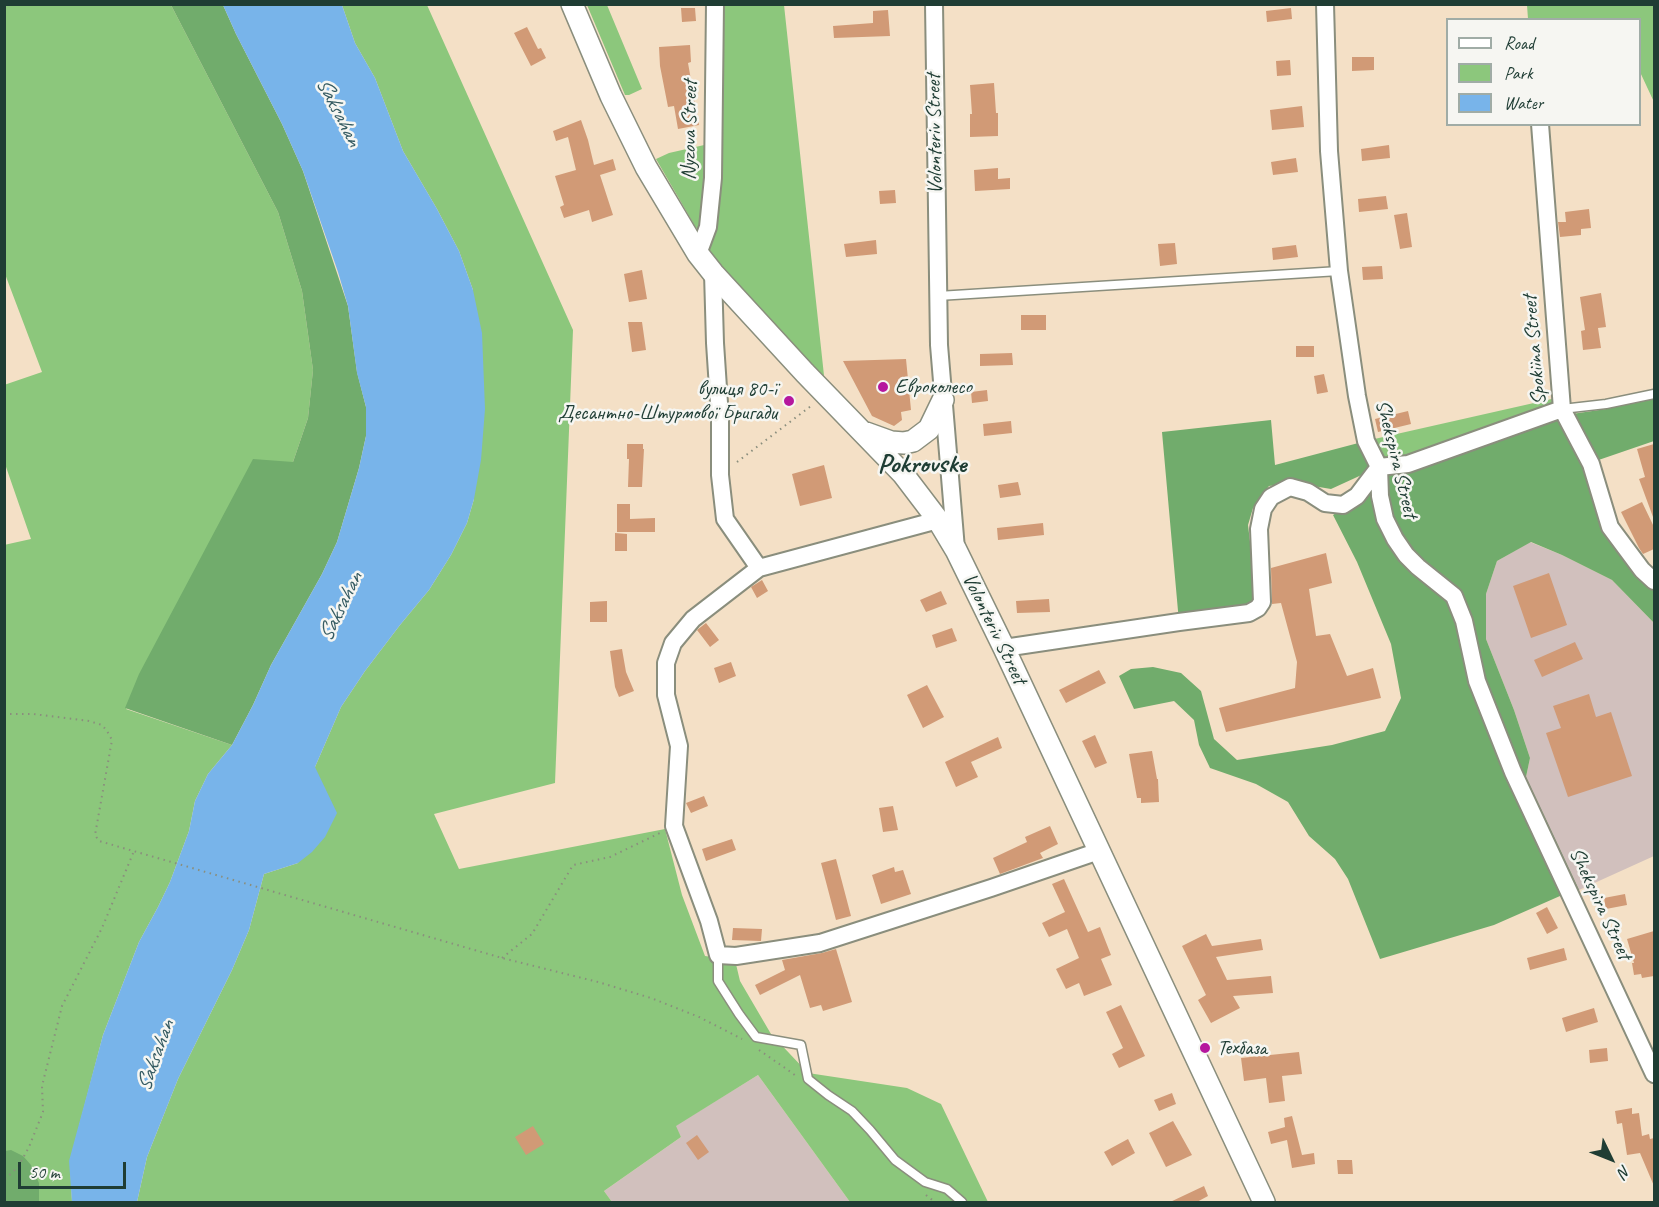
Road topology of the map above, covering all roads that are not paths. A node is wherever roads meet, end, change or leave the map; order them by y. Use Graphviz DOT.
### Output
graph roads {
  1 [pos="572,4"];
  2 [pos="715,4"];
  3 [pos="934,4"];
  4 [pos="1325,4"];
  5 [pos="1540,126"];
  6 [pos="699,254"];
  7 [pos="1339,271"];
  8 [pos="713,273"];
  9 [pos="937,296"];
  10 [pos="1654,394"];
  11 [pos="943,400"];
  12 [pos="1562,409"];
  13 [pos="860,430"];
  14 [pos="1379,467"];
  15 [pos="938,520"];
  16 [pos="956,550"];
  17 [pos="759,568"];
  18 [pos="1654,581"];
  19 [pos="1004,648"];
  20 [pos="1099,851"];
  21 [pos="718,955"];
  22 [pos="1654,1074"];
  23 [pos="962,1203"];
  24 [pos="1264,1203"];
  1 -- 6 [label="street"];
  2 -- 6 [label="street, Nyzova Street"];
  3 -- 9 [label="street, Volonteriv Street"];
  4 -- 7 [label="street, Shekspira Street"];
  5 -- 12 [label="street, Spokiina Street"];
  6 -- 8 [label="street"];
  7 -- 9 [label="lane"];
  7 -- 14 [label="street, Shekspira Street"];
  8 -- 13 [label="street"];
  8 -- 17 [label="street"];
  9 -- 11 [label="street, Volonteriv Street"];
  10 -- 12 [label="lane"];
  11 -- 13 [label="street"];
  11 -- 16 [label="street, Volonteriv Street"];
  12 -- 14 [label="street"];
  12 -- 18 [label="street, Spokiina Street"];
  13 -- 15 [label="street"];
  14 -- 19 [label="street"];
  14 -- 22 [label="street, Shekspira Street"];
  15 -- 16 [label="street"];
  15 -- 17 [label="street"];
  16 -- 19 [label="street, Volonteriv Street"];
  17 -- 21 [label="street"];
  19 -- 20 [label="street, Volonteriv Street"];
  20 -- 21 [label="street"];
  20 -- 24 [label="street, Volonteriv Street"];
  21 -- 23 [label="lane"];
}
